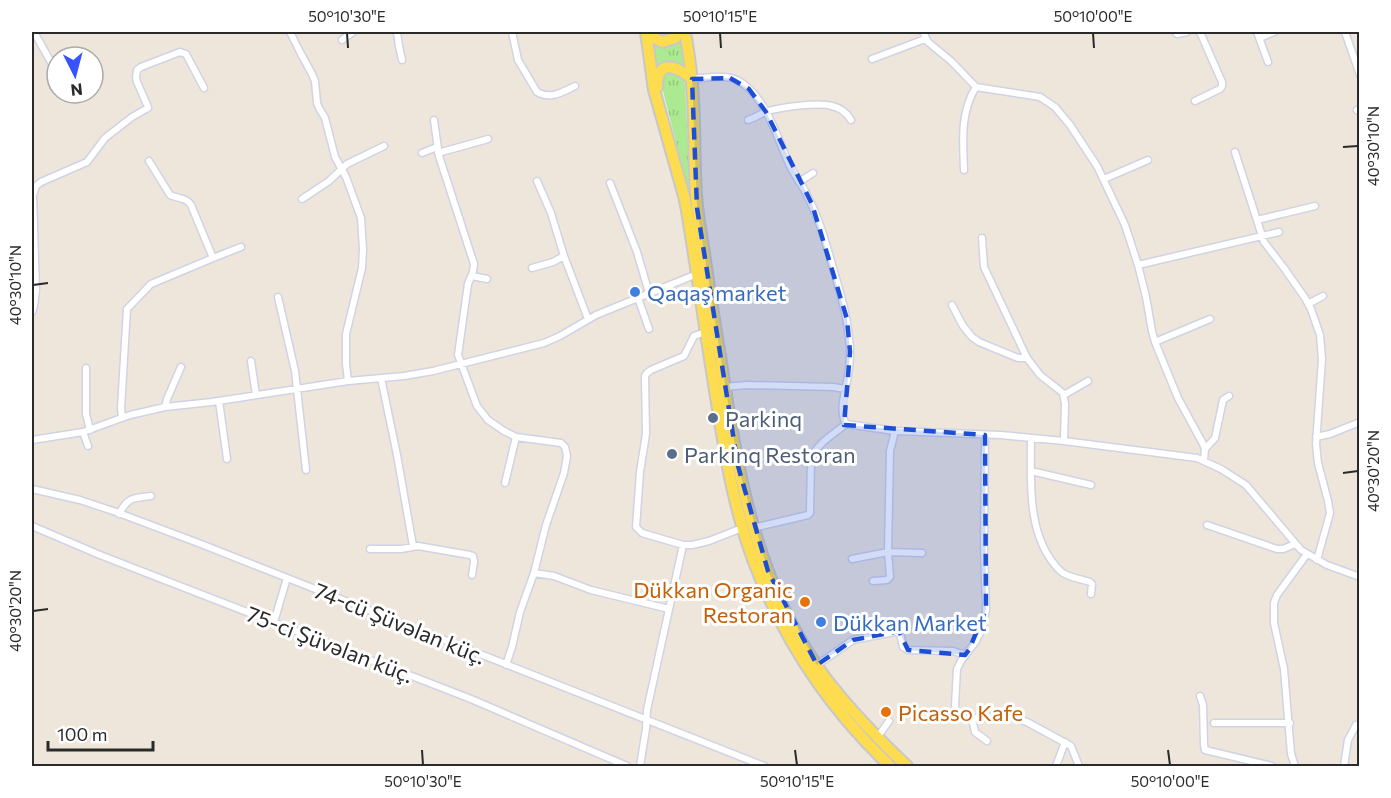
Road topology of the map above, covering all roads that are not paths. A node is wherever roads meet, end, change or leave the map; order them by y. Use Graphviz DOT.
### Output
graph roads {
  1 [pos="35,32"];
  2 [pos="290,32"];
  3 [pos="353,32"];
  4 [pos="397,32"];
  5 [pos="512,32"];
  6 [pos="648,32"];
  7 [pos="679,32"];
  8 [pos="685,32"];
  9 [pos="922,32"];
  10 [pos="1175,32"];
  11 [pos="1187,32"];
  12 [pos="1200,32"];
  13 [pos="1274,32"];
  14 [pos="1345,32"];
  15 [pos="1258,35"];
  16 [pos="925,39"];
  17 [pos="342,40"];
  18 [pos="45,51"];
  19 [pos="872,59"];
  20 [pos="402,60"];
  21 [pos="1268,62"];
  22 [pos="1359,75"];
  23 [pos="692,79"];
  24 [pos="575,86"];
  25 [pos="976,87"];
  26 [pos="204,88"];
  27 [pos="1196,102"];
  28 [pos="657,104"];
  29 [pos="766,112"];
  30 [pos="434,120"];
  31 [pos="748,120"];
  32 [pos="850,120"];
  33 [pos="488,139"];
  34 [pos="384,146"];
  35 [pos="438,150"];
  36 [pos="1235,152"];
  37 [pos="422,153"];
  38 [pos="1149,160"];
  39 [pos="149,161"];
  40 [pos="342,169"];
  41 [pos="964,170"];
  42 [pos="813,173"];
  43 [pos="1104,179"];
  44 [pos="537,182"];
  45 [pos="799,182"];
  46 [pos="610,183"];
  47 [pos="33,191"];
  48 [pos="302,199"];
  49 [pos="1315,206"];
  50 [pos="33,215"];
  51 [pos="1257,220"];
  52 [pos="1279,232"];
  53 [pos="1261,236"];
  54 [pos="982,238"];
  55 [pos="241,247"];
  56 [pos="564,256"];
  57 [pos="213,258"];
  58 [pos="1138,265"];
  59 [pos="532,268"];
  60 [pos="697,274"];
  61 [pos="472,276"];
  62 [pos="487,279"];
  63 [pos="649,293"];
  64 [pos="1323,296"];
  65 [pos="278,297"];
  66 [pos="638,298"];
  67 [pos="1308,304"];
  68 [pos="952,305"];
  69 [pos="32,312"];
  70 [pos="588,319"];
  71 [pos="1210,319"];
  72 [pos="649,329"];
  73 [pos="705,332"];
  74 [pos="1155,342"];
  75 [pos="1027,358"];
  76 [pos="251,361"];
  77 [pos="461,364"];
  78 [pos="86,368"];
  79 [pos="181,368"];
  80 [pos="381,378"];
  81 [pos="348,381"];
  82 [pos="1088,381"];
  83 [pos="724,387"];
  84 [pos="298,388"];
  85 [pos="845,389"];
  86 [pos="256,395"];
  87 [pos="1064,396"];
  88 [pos="1230,396"];
  89 [pos="219,401"];
  90 [pos="165,407"];
  91 [pos="122,418"];
  92 [pos="1359,422"];
  93 [pos="846,424"];
  94 [pos="87,431"];
  95 [pos="895,431"];
  96 [pos="985,435"];
  97 [pos="516,437"];
  98 [pos="1316,437"];
  99 [pos="1031,438"];
  100 [pos="32,440"];
  101 [pos="1064,441"];
  102 [pos="88,447"];
  103 [pos="1205,449"];
  104 [pos="227,459"];
  105 [pos="1204,460"];
  106 [pos="306,470"];
  107 [pos="1031,471"];
  108 [pos="504,483"];
  109 [pos="1090,484"];
  110 [pos="32,489"];
  111 [pos="151,496"];
  112 [pos="119,514"];
  113 [pos="1207,525"];
  114 [pos="32,526"];
  115 [pos="748,528"];
  116 [pos="1295,544"];
  117 [pos="683,545"];
  118 [pos="413,546"];
  119 [pos="370,549"];
  120 [pos="888,552"];
  121 [pos="922,553"];
  122 [pos="1307,554"];
  123 [pos="852,559"];
  124 [pos="1317,560"];
  125 [pos="534,573"];
  126 [pos="472,575"];
  127 [pos="1359,577"];
  128 [pos="287,578"];
  129 [pos="873,581"];
  130 [pos="1091,594"];
  131 [pos="669,609"];
  132 [pos="274,622"];
  133 [pos="964,655"];
  134 [pos="506,665"];
  135 [pos="818,666"];
  136 [pos="1200,696"];
  137 [pos="972,719"];
  138 [pos="647,721"];
  139 [pos="889,721"];
  140 [pos="1214,723"];
  141 [pos="1290,723"];
  142 [pos="1356,725"];
  143 [pos="877,738"];
  144 [pos="987,741"];
  145 [pos="1065,742"];
  146 [pos="627,766"];
  147 [pos="640,766"];
  148 [pos="764,766"];
  149 [pos="890,766"];
  150 [pos="907,766"];
  151 [pos="1056,766"];
  152 [pos="1078,766"];
  153 [pos="1272,766"];
  154 [pos="1295,766"];
  155 [pos="1344,766"];
  1 -- 18 [label="street"];
  2 -- 40 [label="street"];
  3 -- 17 [label="street"];
  4 -- 20 [label="street"];
  5 -- 24 [label="street"];
  6 -- 7 [label="main road"];
  6 -- 28 [label="main road"];
  8 -- 23 [label="main road"];
  9 -- 16 [label="street"];
  10 -- 11 [label="street"];
  12 -- 27 [label="street"];
  13 -- 15 [label="street"];
  14 -- 22 [label="street"];
  15 -- 21 [label="street"];
  16 -- 19 [label="street"];
  16 -- 25 [label="street"];
  23 -- 28 [label="main road"];
  23 -- 29 [label="street"];
  23 -- 83 [label="main road"];
  25 -- 41 [label="street"];
  25 -- 43 [label="street"];
  26 -- 47 [label="street"];
  28 -- 60 [label="main road"];
  29 -- 31 [label="street"];
  29 -- 32 [label="street"];
  29 -- 45 [label="street"];
  30 -- 35 [label="street"];
  33 -- 35 [label="street"];
  34 -- 40 [label="street"];
  35 -- 37 [label="street"];
  35 -- 61 [label="street"];
  36 -- 51 [label="street"];
  38 -- 43 [label="street"];
  39 -- 57 [label="street"];
  40 -- 48 [label="street"];
  40 -- 81 [label="street"];
  42 -- 45 [label="street"];
  43 -- 58 [label="street"];
  44 -- 56 [label="street"];
  45 -- 85 [label="street"];
  46 -- 63 [label="street"];
  47 -- 50 [label="street"];
  49 -- 51 [label="street"];
  50 -- 69 [label="street"];
  51 -- 53 [label="street"];
  52 -- 53 [label="street"];
  53 -- 58 [label="street"];
  53 -- 67 [label="street"];
  54 -- 75 [label="street"];
  55 -- 57 [label="street"];
  56 -- 59 [label="street"];
  56 -- 70 [label="street"];
  57 -- 91 [label="street"];
  58 -- 74 [label="street"];
  60 -- 63 [label="street"];
  60 -- 73 [label="main road"];
  61 -- 62 [label="street"];
  61 -- 77 [label="street"];
  63 -- 66 [label="street"];
  64 -- 67 [label="street"];
  65 -- 84 [label="street"];
  66 -- 70 [label="street"];
  66 -- 72 [label="street"];
  67 -- 98 [label="street"];
  68 -- 75 [label="street"];
  70 -- 77 [label="street"];
  71 -- 74 [label="street"];
  73 -- 115 [label="main road"];
  73 -- 117 [label="street"];
  74 -- 103 [label="street"];
  75 -- 87 [label="street"];
  76 -- 86 [label="street"];
  77 -- 80 [label="street"];
  77 -- 97 [label="street"];
  78 -- 94 [label="street"];
  79 -- 90 [label="street"];
  80 -- 81 [label="street"];
  80 -- 118 [label="street"];
  81 -- 84 [label="street"];
  82 -- 87 [label="street"];
  83 -- 85 [label="street"];
  83 -- 115 [label="main road"];
  84 -- 86 [label="street"];
  84 -- 106 [label="street"];
  85 -- 93 [label="street"];
  86 -- 89 [label="street"];
  87 -- 101 [label="street"];
  88 -- 103 [label="street"];
  89 -- 90 [label="street"];
  89 -- 104 [label="street"];
  90 -- 91 [label="street"];
  91 -- 94 [label="street"];
  92 -- 98 [label="street"];
  93 -- 95 [label="street"];
  93 -- 115 [label="street"];
  94 -- 100 [label="street"];
  94 -- 102 [label="street"];
  95 -- 96 [label="street"];
  95 -- 120 [label="street"];
  96 -- 99 [label="street"];
  96 -- 133 [label="street"];
  97 -- 108 [label="street"];
  97 -- 125 [label="street"];
  98 -- 124 [label="street"];
  99 -- 101 [label="street"];
  99 -- 107 [label="street"];
  101 -- 105 [label="street"];
  103 -- 105 [label="street"];
  105 -- 116 [label="street"];
  107 -- 109 [label="street"];
  107 -- 130 [label="street"];
  110 -- 112 [label="street, 74-cü Şüvəlan küç."];
  111 -- 112 [label="street"];
  112 -- 128 [label="street, 74-cü Şüvəlan küç."];
  113 -- 116 [label="street"];
  114 -- 132 [label="street, 75-ci Şüvəlan küç."];
  115 -- 117 [label="street"];
  115 -- 135 [label="main road"];
  115 -- 149 [label="main road"];
  116 -- 122 [label="street"];
  117 -- 131 [label="street"];
  118 -- 119 [label="street"];
  118 -- 126 [label="street"];
  120 -- 121 [label="street"];
  120 -- 123 [label="street"];
  120 -- 129 [label="street"];
  122 -- 124 [label="street"];
  122 -- 141 [label="street"];
  124 -- 127 [label="street"];
  125 -- 131 [label="street"];
  125 -- 134 [label="street"];
  128 -- 132 [label="street"];
  128 -- 134 [label="street, 74-cü Şüvəlan küç."];
  131 -- 138 [label="street"];
  132 -- 146 [label="street, 75-ci Şüvəlan küç."];
  133 -- 135 [label="street"];
  133 -- 137 [label="street"];
  134 -- 138 [label="street, 74-cü Şüvəlan küç."];
  135 -- 143 [label="main road"];
  136 -- 153 [label="street"];
  137 -- 144 [label="street"];
  137 -- 145 [label="street"];
  138 -- 147 [label="street"];
  138 -- 148 [label="street, 74-cü Şüvəlan küç."];
  139 -- 143 [label="street"];
  140 -- 141 [label="street"];
  141 -- 154 [label="street"];
  142 -- 155 [label="street"];
  143 -- 150 [label="main road"];
  145 -- 151 [label="street"];
  145 -- 152 [label="street"];
}
